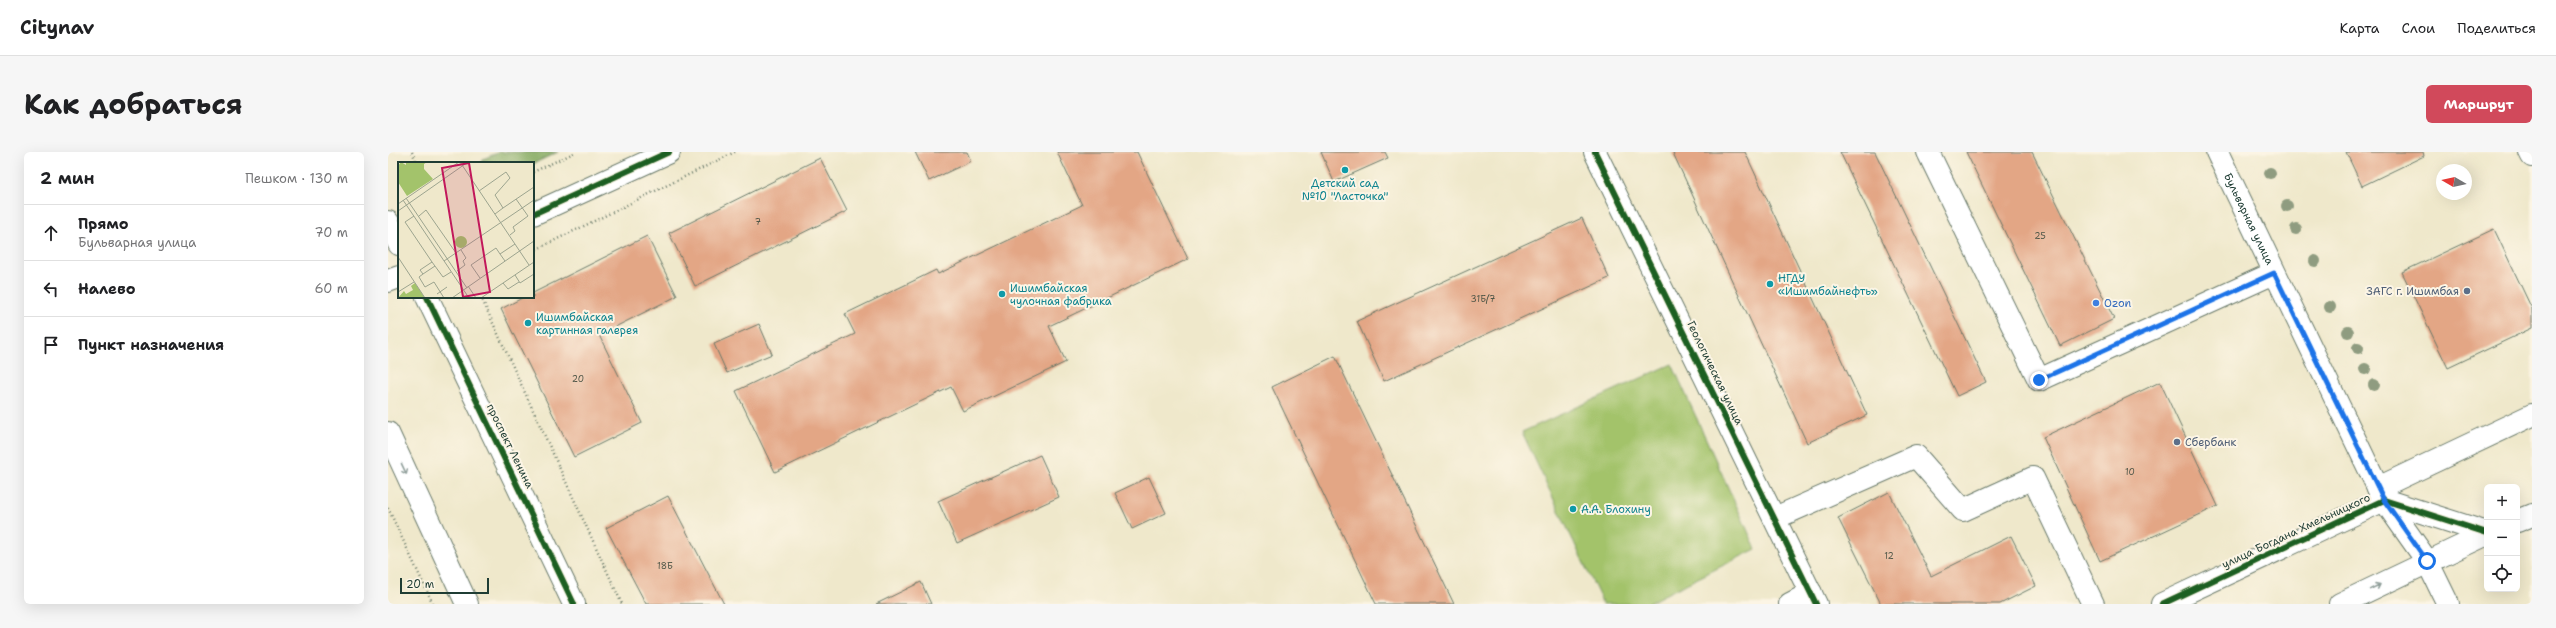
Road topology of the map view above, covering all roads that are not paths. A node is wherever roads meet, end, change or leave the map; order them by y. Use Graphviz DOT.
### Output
graph roads {
  1 [pos="669,152"];
  2 [pos="1595,152"];
  3 [pos="1928,152"];
  4 [pos="2217,152"];
  5 [pos="2530,152"];
  6 [pos="2532,156"];
  7 [pos="534,214"];
  8 [pos="388,222"];
  9 [pos="398,242"];
  10 [pos="2274,273"];
  11 [pos="398,277"];
  12 [pos="388,282"];
  13 [pos="427,298"];
  14 [pos="2532,415"];
  15 [pos="388,433"];
  16 [pos="2381,494"];
  17 [pos="2532,515"];
  18 [pos="1775,518"];
  19 [pos="2520,520"];
  20 [pos="2484,532"];
  21 [pos="2484,534"];
  22 [pos="2427,561"];
  23 [pos="1814,599"];
  24 [pos="467,604"];
  25 [pos="574,604"];
  26 [pos="1790,604"];
  27 [pos="2093,604"];
  28 [pos="2162,604"];
  29 [pos="2340,604"];
  30 [pos="2448,604"];
  1 -- 7 [label="street"];
  2 -- 18 [label="street, Геологическая улица"];
  3 -- 10 [label="street"];
  4 -- 10 [label="street, Бульварная улица"];
  5 -- 6 [label="street"];
  8 -- 9 [label="street"];
  10 -- 16 [label="street, Бульварная улица"];
  11 -- 12 [label="street"];
  13 -- 25 [label="street, проспект Ленина"];
  14 -- 16 [label="street"];
  15 -- 24 [label="street, one-way"];
  16 -- 20 [label="street, улица Богдана Хмельницкого"];
  16 -- 22 [label="street, Бульварная улица"];
  16 -- 28 [label="street, улица Богдана Хмельницкого"];
  17 -- 19 [label="street"];
  18 -- 23 [label="street, Геологическая улица"];
  18 -- 27 [label="street"];
  21 -- 22 [label="street, улица Богдана Хмельницкого"];
  29 -- 22 [label="street, улица Богдана Хмельницкого, one-way"];
  22 -- 30 [label="street, Бульварная улица"];
  23 -- 26 [label="street"];
}
